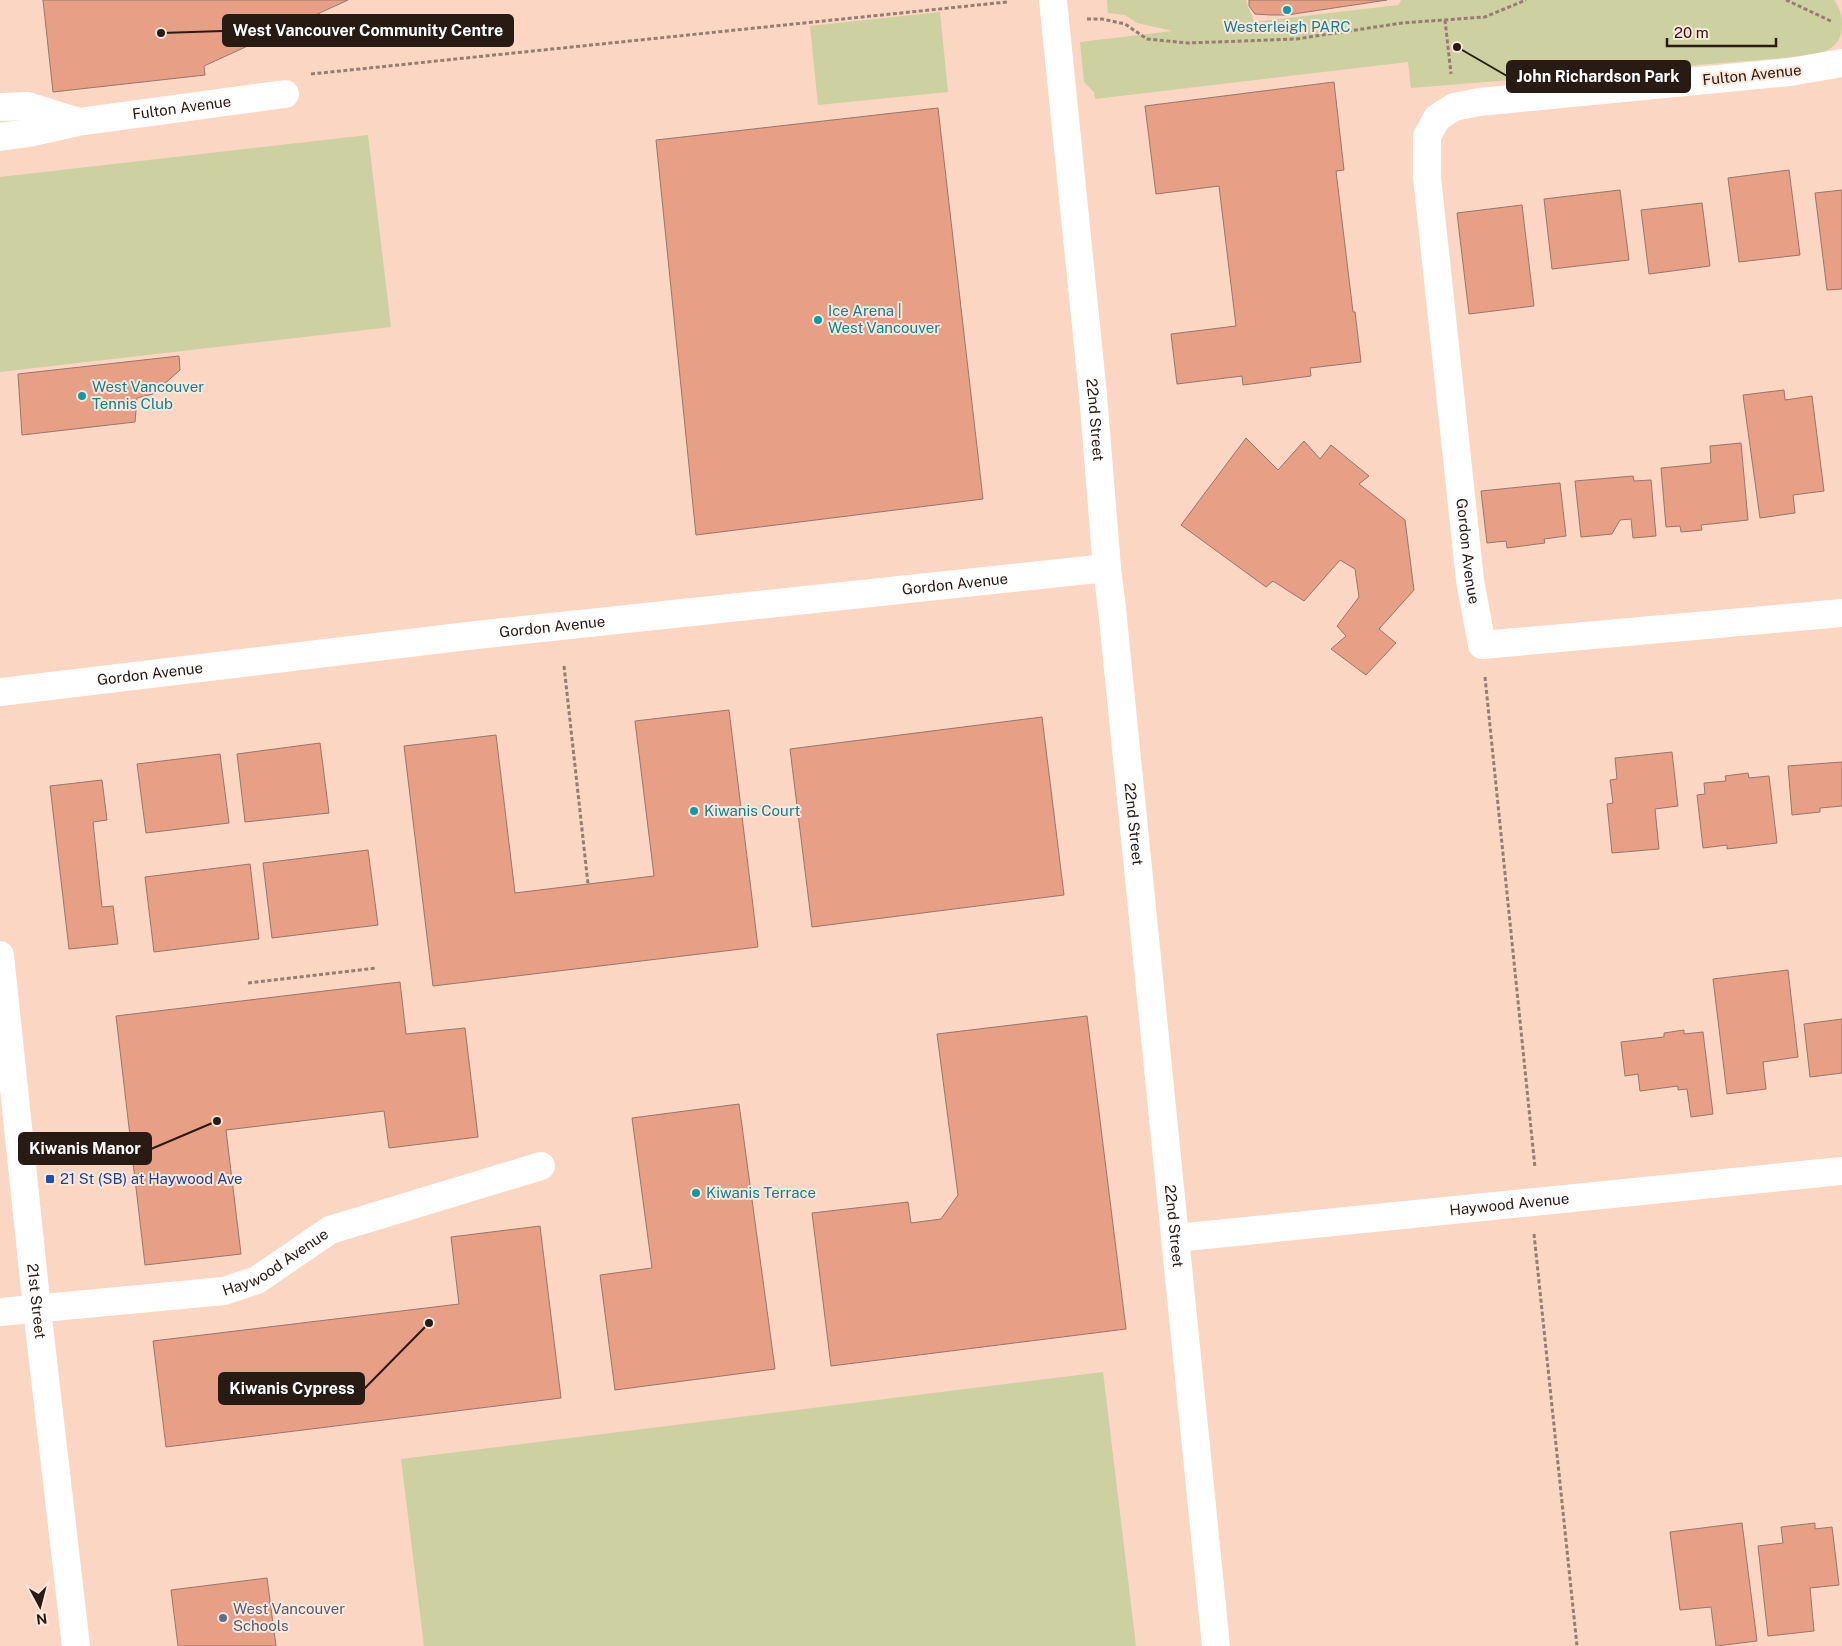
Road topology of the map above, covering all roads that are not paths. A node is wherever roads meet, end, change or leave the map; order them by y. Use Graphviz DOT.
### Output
graph roads {
  1 [pos="1053,0"];
  2 [pos="1842,63"];
  3 [pos="285,94"];
  4 [pos="1454,107"];
  5 [pos="0,108"];
  6 [pos="78,122"];
  7 [pos="0,137"];
  8 [pos="1106,568"];
  9 [pos="1842,613"];
  10 [pos="0,692"];
  11 [pos="0,955"];
  12 [pos="3,1004"];
  13 [pos="541,1166"];
  14 [pos="1842,1171"];
  15 [pos="1176,1238"];
  16 [pos="37,1308"];
  17 [pos="0,1312"];
  18 [pos="76,1646"];
  19 [pos="1216,1646"];
  1 -- 8 [label="street, 22nd Street"];
  2 -- 4 [label="street, Fulton Avenue"];
  3 -- 6 [label="street, Fulton Avenue"];
  4 -- 9 [label="street, Gordon Avenue"];
  5 -- 6 [label="street, Fulton Avenue"];
  6 -- 7 [label="street, Fulton Avenue"];
  8 -- 10 [label="street, Gordon Avenue"];
  8 -- 15 [label="street, 22nd Street"];
  11 -- 12 [label="street, 21st Street"];
  12 -- 16 [label="street, 21st Street"];
  13 -- 16 [label="street, Haywood Avenue"];
  14 -- 15 [label="street, Haywood Avenue"];
  15 -- 19 [label="street, 22nd Street"];
  16 -- 17 [label="street, Haywood Avenue"];
  16 -- 18 [label="street, 21st Street"];
}
